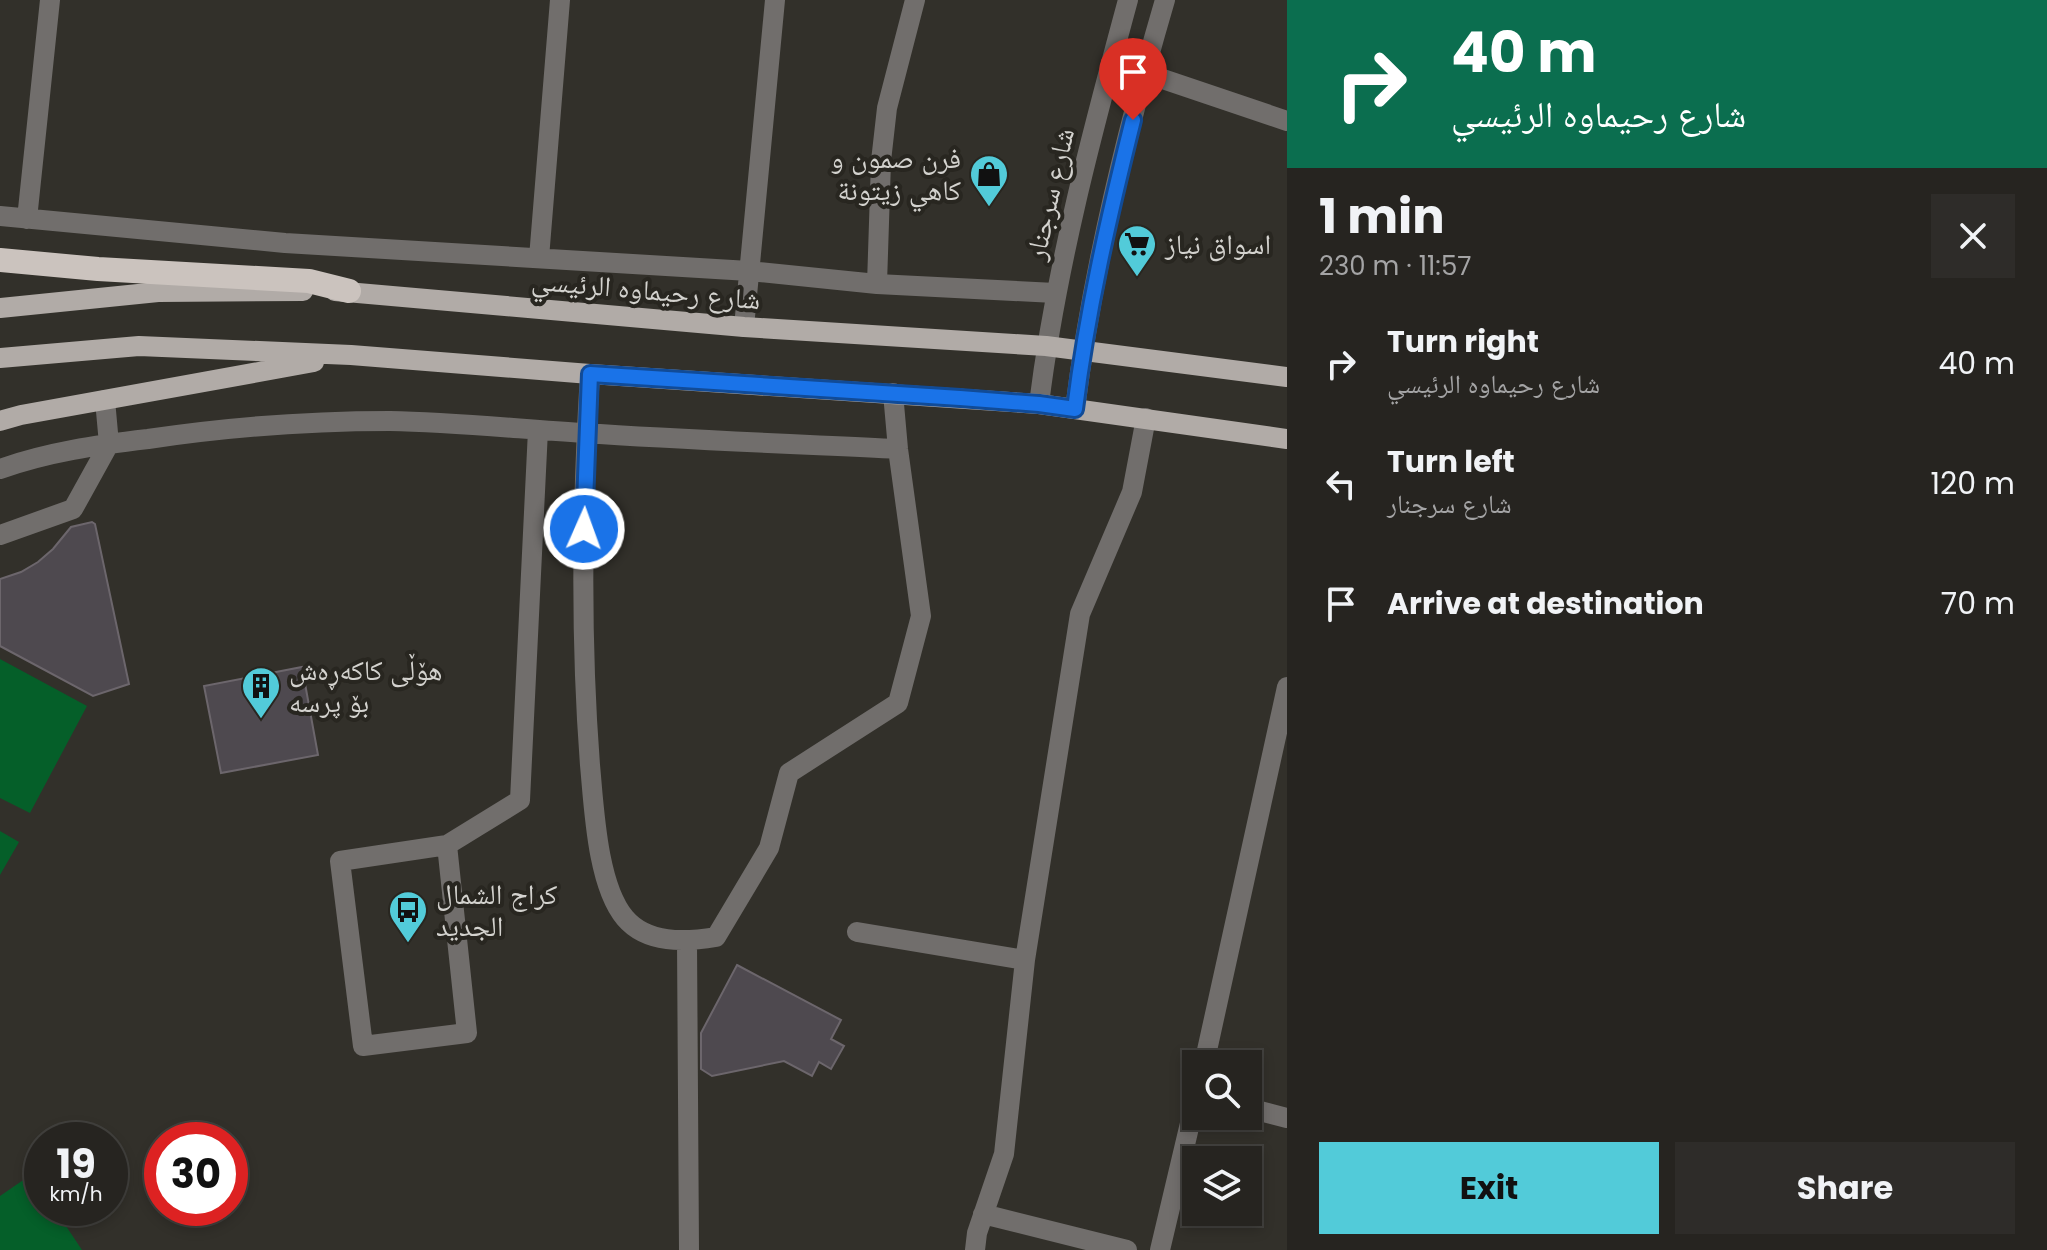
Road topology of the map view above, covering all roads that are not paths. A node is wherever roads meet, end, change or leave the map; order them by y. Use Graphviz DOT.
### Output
graph roads {
  1 [pos="50,0"];
  2 [pos="560,0"];
  3 [pos="775,0"];
  4 [pos="915,0"];
  5 [pos="1128,0"];
  6 [pos="1165,0"];
  7 [pos="1145,73"];
  8 [pos="1287,121"];
  9 [pos="0,216"];
  10 [pos="27,219"];
  11 [pos="539,258"];
  12 [pos="0,260"];
  13 [pos="749,271"];
  14 [pos="877,284"];
  15 [pos="349,291"];
  16 [pos="1055,293"];
  17 [pos="0,308"];
  18 [pos="744,327"];
  19 [pos="1046,346"];
  20 [pos="1082,350"];
  21 [pos="351,355"];
  22 [pos="0,358"];
  23 [pos="590,374"];
  24 [pos="1287,377"];
  25 [pos="893,393"];
  26 [pos="105,400"];
  27 [pos="1039,404"];
  28 [pos="1075,409"];
  29 [pos="1146,418"];
  30 [pos="0,421"];
  31 [pos="538,430"];
  32 [pos="586,433"];
  33 [pos="1287,439"];
  34 [pos="109,444"];
  35 [pos="898,449"];
  36 [pos="0,469"];
  37 [pos="0,535"];
  38 [pos="1287,687"];
  39 [pos="447,845"];
  40 [pos="857,932"];
  41 [pos="687,942"];
  42 [pos="1025,960"];
  43 [pos="1207,1050"];
  44 [pos="1262,1112"];
  45 [pos="1287,1118"];
  46 [pos="1188,1130"];
  47 [pos="983,1214"];
  48 [pos="689,1250"];
  49 [pos="975,1250"];
  50 [pos="1127,1250"];
  51 [pos="1160,1250"];
  1 -- 10 [label="street"];
  2 -- 11 [label="street"];
  3 -- 13 [label="street"];
  4 -- 14 [label="street"];
  5 -- 16 [label="street, شارع سرجنار"];
  6 -- 7 [label="street"];
  7 -- 8 [label="street"];
  7 -- 20 [label="street"];
  9 -- 10 [label="street"];
  10 -- 11 [label="street"];
  11 -- 13 [label="street"];
  12 -- 15 [label="highway"];
  13 -- 14 [label="street"];
  13 -- 18 [label="street"];
  14 -- 16 [label="street"];
  15 -- 17 [label="main road, شارع رحيماوه الرئيسي"];
  15 -- 18 [label="main road, شارع رحيماوه الرئيسي"];
  16 -- 19 [label="street, شارع سرجنار"];
  18 -- 19 [label="main road, شارع رحيماوه الرئيسي"];
  19 -- 20 [label="main road, شارع رحيماوه الرئيسي"];
  19 -- 27 [label="street, شارع سرجنار"];
  20 -- 24 [label="main road, شارع رحيماوه الرئيسي"];
  20 -- 28 [label="street"];
  21 -- 22 [label="main road"];
  21 -- 23 [label="main road"];
  21 -- 26 [label="main road"];
  23 -- 25 [label="main road"];
  23 -- 32 [label="street"];
  25 -- 27 [label="main road"];
  25 -- 35 [label="street"];
  26 -- 30 [label="main road"];
  26 -- 34 [label="street"];
  27 -- 28 [label="main road"];
  28 -- 29 [label="main road"];
  29 -- 33 [label="main road"];
  29 -- 42 [label="street"];
  31 -- 32 [label="street"];
  31 -- 34 [label="street"];
  31 -- 39 [label="street"];
  32 -- 35 [label="street"];
  32 -- 41 [label="street"];
  34 -- 36 [label="street"];
  34 -- 37 [label="street"];
  35 -- 41 [label="street"];
  38 -- 43 [label="street"];
  39 -- 39 [label="street"];
  40 -- 42 [label="street"];
  41 -- 48 [label="street"];
  42 -- 47 [label="street"];
  44 -- 45 [label="street"];
  46 -- 51 [label="street"];
  47 -- 49 [label="street"];
  47 -- 50 [label="street"];
}
